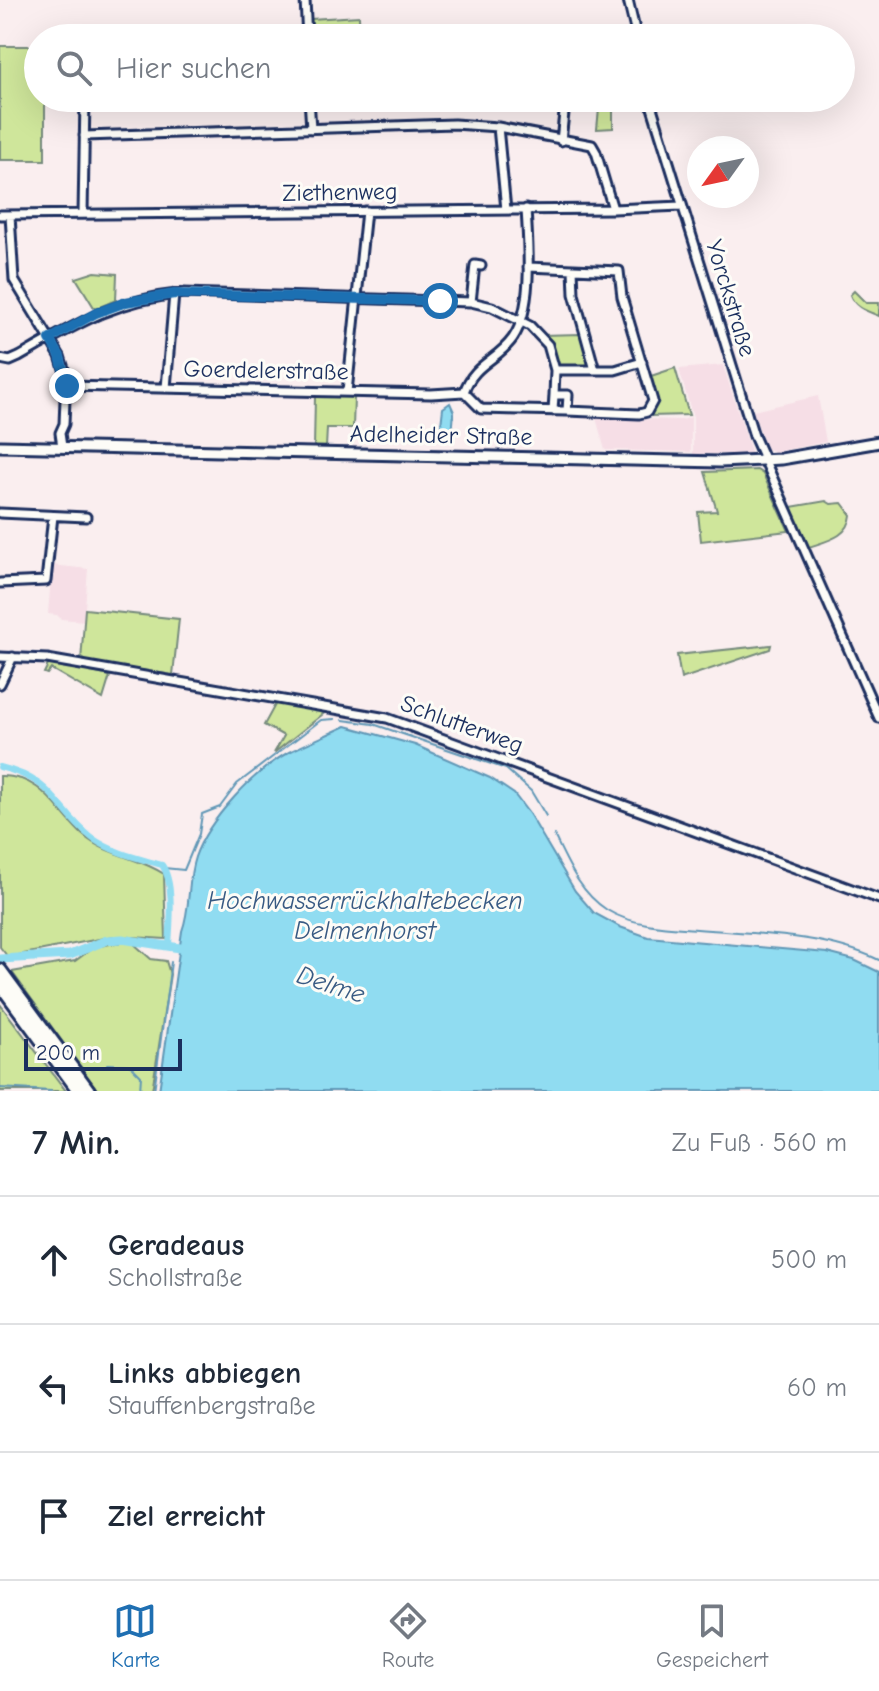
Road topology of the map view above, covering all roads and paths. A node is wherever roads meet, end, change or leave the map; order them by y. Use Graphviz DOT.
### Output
graph roads {
  1 [pos="305,0"];
  2 [pos="628,0"];
  3 [pos="306,24"];
  4 [pos="634,24"];
  5 [pos="85,112"];
  6 [pos="310,112"];
  7 [pos="564,112"];
  8 [pos="653,112"];
  9 [pos="498,127"];
  10 [pos="311,129"];
  11 [pos="84,136"];
  12 [pos="561,141"];
  13 [pos="681,206"];
  14 [pos="526,209"];
  15 [pos="613,209"];
  16 [pos="506,210"];
  17 [pos="366,211"];
  18 [pos="83,214"];
  19 [pos="0,215"];
  20 [pos="10,215"];
  21 [pos="474,265"];
  22 [pos="528,267"];
  23 [pos="573,269"];
  24 [pos="174,294"];
  25 [pos="358,300"];
  26 [pos="471,302"];
  27 [pos="520,319"];
  28 [pos="48,336"];
  29 [pos="0,359"];
  30 [pos="642,362"];
  31 [pos="555,370"];
  32 [pos="595,370"];
  33 [pos="67,386"];
  34 [pos="166,388"];
  35 [pos="347,392"];
  36 [pos="464,392"];
  37 [pos="554,395"];
  38 [pos="553,411"];
  39 [pos="567,411"];
  40 [pos="879,442"];
  41 [pos="62,443"];
  42 [pos="0,446"];
  43 [pos="764,461"];
  44 [pos="0,513"];
  45 [pos="53,516"];
  46 [pos="86,517"];
  47 [pos="0,583"];
  48 [pos="0,657"];
  49 [pos="13,657"];
  50 [pos="0,684"];
  51 [pos="879,718"];
  52 [pos="879,899"];
  53 [pos="0,970"];
  54 [pos="0,984"];
  55 [pos="79,1091"];
  56 [pos="89,1091"];
  1 -- 3 [label="street"];
  2 -- 4 [label="street"];
  5 -- 11 [label="street"];
  6 -- 10 [label="street"];
  7 -- 12 [label="street"];
  8 -- 13 [label="street, Yorckstraße"];
  9 -- 10 [label="street"];
  9 -- 12 [label="street"];
  9 -- 16 [label="street"];
  10 -- 11 [label="street"];
  11 -- 18 [label="street"];
  12 -- 15 [label="street"];
  13 -- 15 [label="street, Ziethenweg"];
  13 -- 43 [label="street, Yorckstraße"];
  14 -- 15 [label="street, Ziethenweg"];
  14 -- 16 [label="street, Ziethenweg"];
  14 -- 22 [label="street"];
  16 -- 17 [label="street, Ziethenweg"];
  17 -- 18 [label="street, Ziethenweg"];
  17 -- 25 [label="street"];
  18 -- 20 [label="street, Ziethenweg"];
  19 -- 20 [label="street, Ziethenweg"];
  20 -- 28 [label="street"];
  21 -- 26 [label="street"];
  22 -- 23 [label="street"];
  22 -- 27 [label="street"];
  23 -- 30 [label="street"];
  23 -- 32 [label="street"];
  24 -- 25 [label="street"];
  24 -- 28 [label="street"];
  24 -- 34 [label="street"];
  25 -- 26 [label="street"];
  25 -- 35 [label="street"];
  26 -- 27 [label="street"];
  27 -- 31 [label="street"];
  27 -- 36 [label="street"];
  28 -- 29 [label="street"];
  28 -- 33 [label="street"];
  30 -- 32 [label="street"];
  30 -- 39 [label="street"];
  31 -- 32 [label="street"];
  31 -- 37 [label="street"];
  33 -- 34 [label="street, Goerdelerstraße"];
  33 -- 41 [label="street"];
  34 -- 35 [label="street, Goerdelerstraße"];
  35 -- 36 [label="street, Goerdelerstraße"];
  36 -- 38 [label="street"];
  37 -- 38 [label="street"];
  37 -- 39 [label="street"];
  38 -- 39 [label="street"];
  40 -- 43 [label="main road, Adelheider Straße"];
  41 -- 42 [label="main road, Adelheider Straße"];
  41 -- 43 [label="main road, Adelheider Straße"];
  43 -- 51 [label="street, Yorckstraße"];
  44 -- 45 [label="street"];
  45 -- 46 [label="street"];
  45 -- 47 [label="street"];
  48 -- 49 [label="street, Schlutterweg"];
  49 -- 50 [label="street"];
  49 -- 52 [label="street, Schlutterweg"];
  53 -- 56 [label="highway"];
  54 -- 55 [label="highway"];
}
